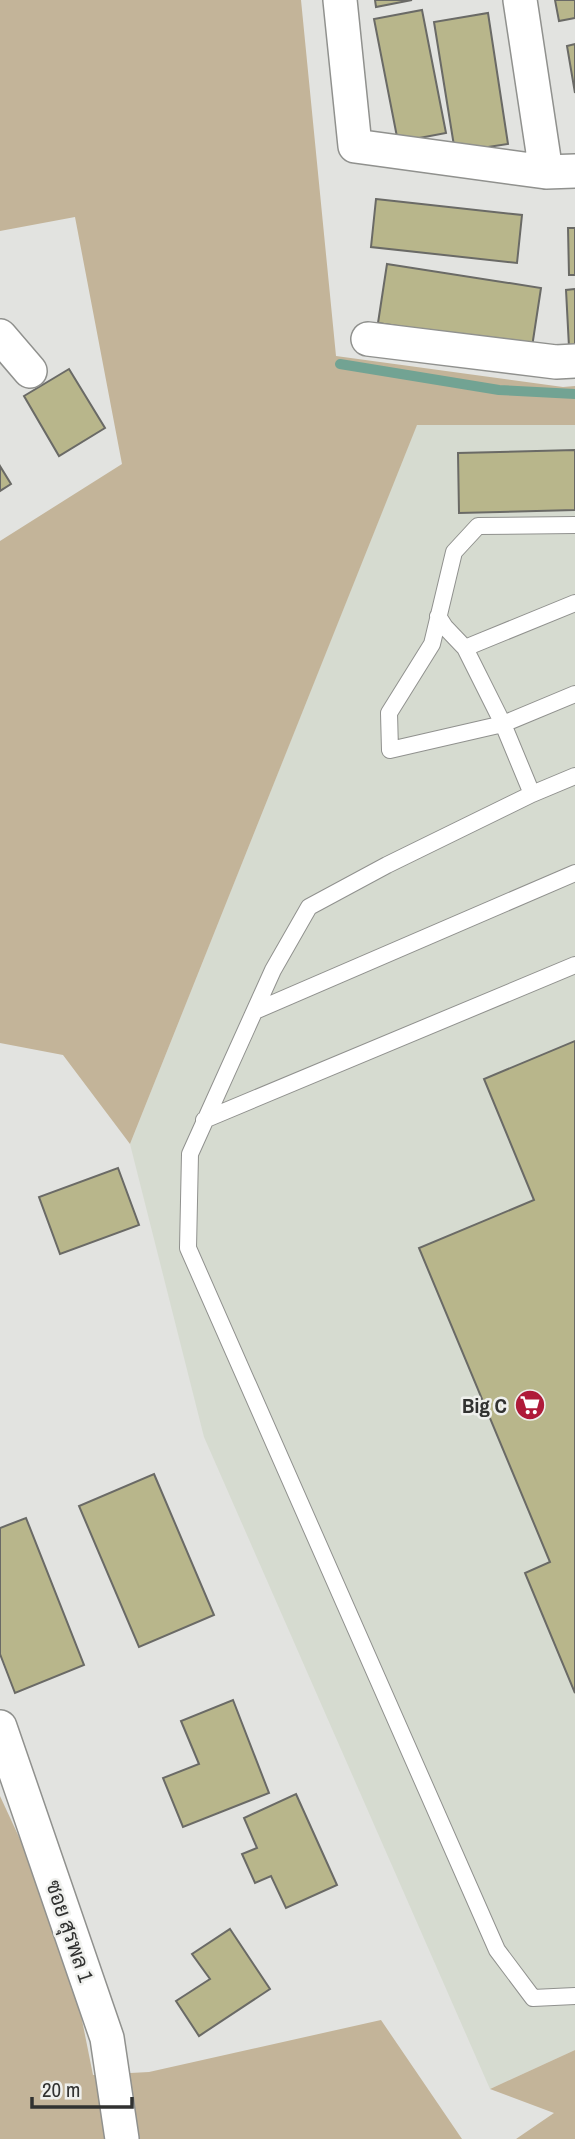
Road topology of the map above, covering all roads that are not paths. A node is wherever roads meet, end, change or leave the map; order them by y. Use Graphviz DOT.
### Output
graph roads {
  1 [pos="340,0"];
  2 [pos="520,0"];
  3 [pos="560,171"];
  4 [pos="0,336"];
  5 [pos="368,339"];
  6 [pos="575,361"];
  7 [pos="30,372"];
  8 [pos="575,525"];
  9 [pos="575,603"];
  10 [pos="438,617"];
  11 [pos="466,648"];
  12 [pos="575,694"];
  13 [pos="503,724"];
  14 [pos="575,776"];
  15 [pos="532,793"];
  16 [pos="575,873"];
  17 [pos="575,965"];
  18 [pos="254,1011"];
  19 [pos="204,1120"];
  20 [pos="0,1727"];
  21 [pos="575,1996"];
  22 [pos="122,2139"];
  1 -- 3 [label="street"];
  2 -- 3 [label="street"];
  4 -- 7 [label="street"];
  5 -- 6 [label="street"];
  8 -- 10 [label="lane"];
  9 -- 11 [label="lane"];
  10 -- 11 [label="lane"];
  10 -- 13 [label="lane"];
  11 -- 13 [label="lane"];
  12 -- 13 [label="lane"];
  13 -- 15 [label="lane"];
  14 -- 15 [label="lane"];
  15 -- 18 [label="lane"];
  16 -- 18 [label="lane"];
  17 -- 19 [label="lane"];
  18 -- 19 [label="lane"];
  19 -- 21 [label="lane"];
  20 -- 22 [label="street, ซอย สุรพล 1"];
}
